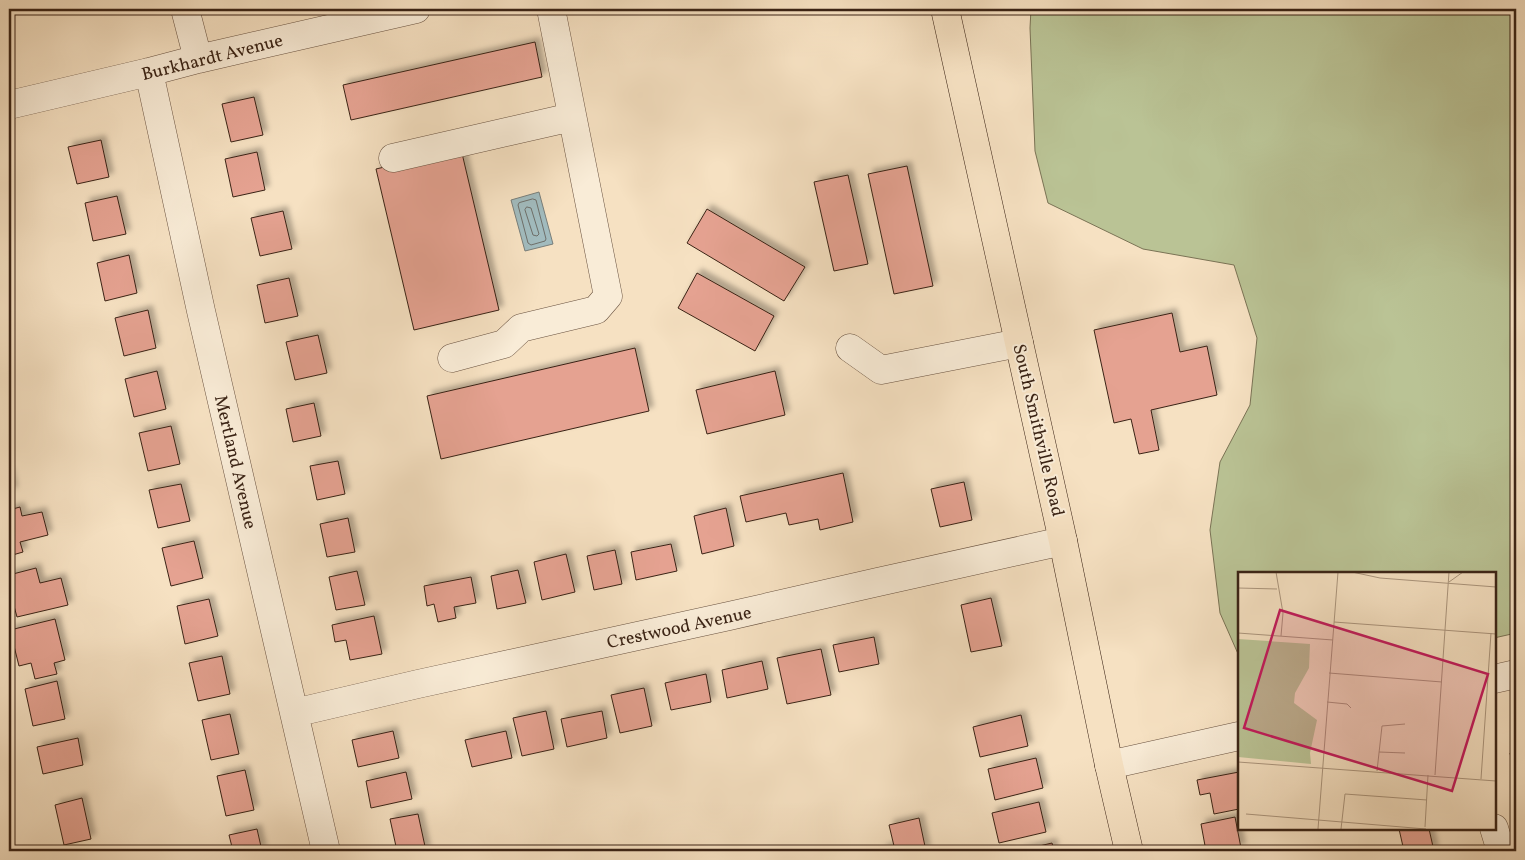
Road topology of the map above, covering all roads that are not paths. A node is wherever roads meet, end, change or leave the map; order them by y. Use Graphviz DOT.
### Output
graph roads {
  1 [pos="185,9"];
  2 [pos="416,9"];
  3 [pos="551,9"];
  4 [pos="945,9"];
  5 [pos="198,58"];
  6 [pos="149,72"];
  7 [pos="9,105"];
  8 [pos="572,117"];
  9 [pos="393,158"];
  10 [pos="1019,343"];
  11 [pos="850,348"];
  12 [pos="452,358"];
  13 [pos="1064,541"];
  14 [pos="1516,674"];
  15 [pos="1495,679"];
  16 [pos="294,713"];
  17 [pos="1238,736"];
  18 [pos="1109,765"];
  19 [pos="1495,830"];
  20 [pos="326,851"];
  21 [pos="1129,851"];
  22 [pos="1501,851"];
  1 -- 5 [label="street"];
  2 -- 5 [label="street, Burkhardt Avenue"];
  3 -- 8 [label="street"];
  4 -- 10 [label="main road, South Smithville Road"];
  5 -- 6 [label="street, Burkhardt Avenue"];
  6 -- 7 [label="street, Burkhardt Avenue"];
  6 -- 16 [label="street, Mertland Avenue"];
  8 -- 9 [label="street"];
  8 -- 12 [label="street"];
  10 -- 11 [label="street"];
  10 -- 13 [label="main road, South Smithville Road"];
  13 -- 16 [label="street, Crestwood Avenue"];
  13 -- 18 [label="main road, South Smithville Road"];
  14 -- 15 [label="street"];
  16 -- 20 [label="street, Mertland Avenue"];
  17 -- 18 [label="street"];
  18 -- 21 [label="main road, South Smithville Road"];
  19 -- 22 [label="street"];
}
